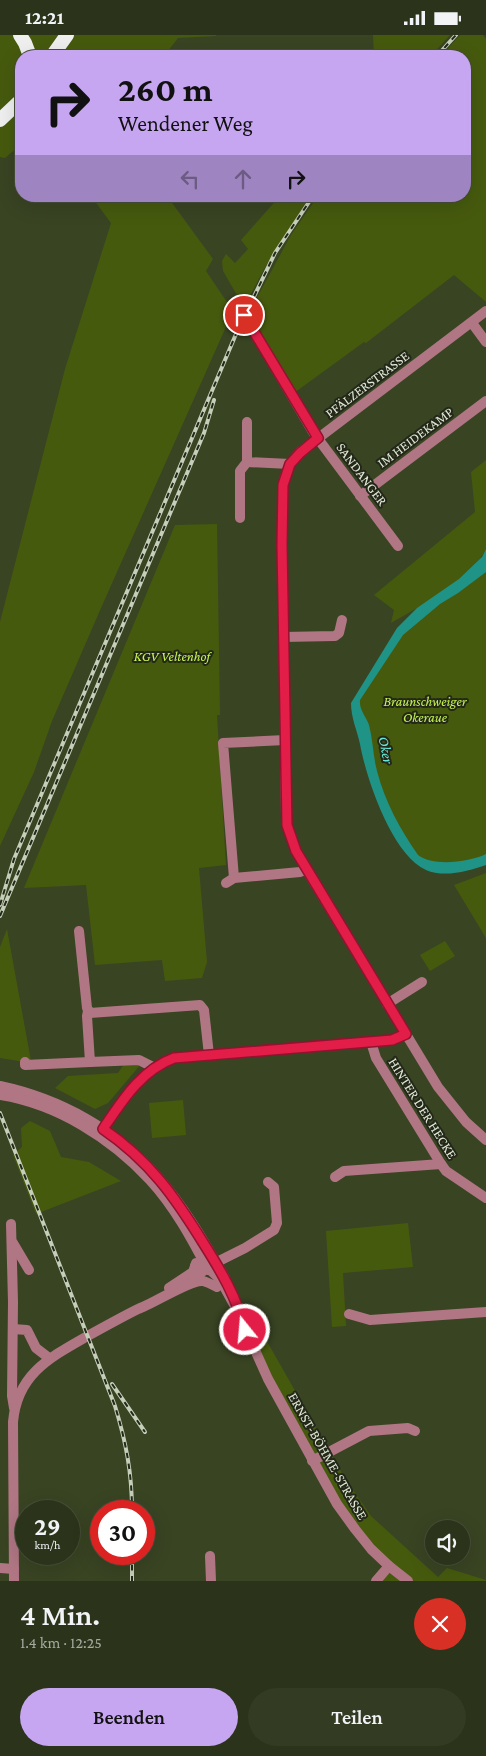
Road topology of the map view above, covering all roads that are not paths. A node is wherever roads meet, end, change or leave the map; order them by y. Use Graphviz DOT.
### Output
graph roads {
  1 [pos="20,35"];
  2 [pos="67,35"];
  3 [pos="28,50"];
  4 [pos="56,50"];
  5 [pos="15,105"];
  6 [pos="0,120"];
  7 [pos="486,311"];
  8 [pos="244,315"];
  9 [pos="472,323"];
  10 [pos="486,342"];
  11 [pos="486,401"];
  12 [pos="247,422"];
  13 [pos="318,438"];
  14 [pos="247,462"];
  15 [pos="290,464"];
  16 [pos="360,496"];
  17 [pos="240,518"];
  18 [pos="398,546"];
  19 [pos="342,620"];
  20 [pos="284,637"];
  21 [pos="286,740"];
  22 [pos="306,869"];
  23 [pos="79,931"];
  24 [pos="422,982"];
  25 [pos="388,1004"];
  26 [pos="88,1011"];
  27 [pos="406,1034"];
  28 [pos="371,1042"];
  29 [pos="209,1055"];
  30 [pos="25,1062"];
  31 [pos="90,1062"];
  32 [pos="155,1068"];
  33 [pos="4,1091"];
  34 [pos="101,1133"];
  35 [pos="486,1140"];
  36 [pos="441,1164"];
  37 [pos="335,1177"];
  38 [pos="268,1182"];
  39 [pos="486,1198"];
  40 [pos="11,1224"];
  41 [pos="12,1240"];
  42 [pos="199,1253"];
  43 [pos="211,1265"];
  44 [pos="195,1266"];
  45 [pos="12,1269"];
  46 [pos="191,1283"];
  47 [pos="217,1287"];
  48 [pos="138,1309"];
  49 [pos="349,1313"];
  50 [pos="486,1313"];
  51 [pos="13,1329"];
  52 [pos="245,1330"];
  53 [pos="49,1358"];
  54 [pos="12,1366"];
  55 [pos="30,1378"];
  56 [pos="14,1408"];
  57 [pos="415,1431"];
  58 [pos="312,1461"];
  59 [pos="210,1556"];
  60 [pos="389,1566"];
  61 [pos="0,1569"];
  62 [pos="14,1569"];
  63 [pos="14,1581"];
  64 [pos="211,1581"];
  65 [pos="376,1581"];
  66 [pos="408,1581"];
  1 -- 3 [label="highway"];
  2 -- 4 [label="highway"];
  5 -- 6 [label="highway"];
  7 -- 9 [label="street, PFÄLZERSTRASSE"];
  8 -- 13 [label="street, SANDANGER"];
  9 -- 10 [label="street"];
  9 -- 13 [label="street, PFÄLZERSTRASSE"];
  11 -- 16 [label="street, IM HEIDEKAMP"];
  12 -- 14 [label="street"];
  13 -- 15 [label="street, PFÄLZERSTRASSE"];
  13 -- 16 [label="street, SANDANGER"];
  14 -- 15 [label="street"];
  14 -- 17 [label="street"];
  15 -- 20 [label="street, PFÄLZERSTRASSE"];
  16 -- 18 [label="street, SANDANGER"];
  19 -- 20 [label="street"];
  20 -- 21 [label="street, PFÄLZERSTRASSE"];
  21 -- 22 [label="street, PFÄLZERSTRASSE"];
  21 -- 22 [label="street"];
  22 -- 25 [label="street, PFÄLZERSTRASSE"];
  23 -- 26 [label="street"];
  24 -- 25 [label="street"];
  25 -- 27 [label="street, PFÄLZERSTRASSE"];
  26 -- 29 [label="street"];
  26 -- 31 [label="street"];
  27 -- 28 [label="street"];
  27 -- 35 [label="street, PFÄLZERSTRASSE"];
  28 -- 29 [label="street"];
  28 -- 36 [label="street, HINTER DER HECKE"];
  29 -- 32 [label="street"];
  30 -- 31 [label="street"];
  31 -- 32 [label="street"];
  32 -- 34 [label="street"];
  33 -- 34 [label="street, ERNST-BÖHME-STRASSE"];
  34 -- 42 [label="street, ERNST-BÖHME-STRASSE"];
  34 -- 43 [label="street, ERNST-BÖHME-STRASSE"];
  36 -- 37 [label="street"];
  36 -- 39 [label="street, HINTER DER HECKE"];
  38 -- 43 [label="street"];
  40 -- 41 [label="street"];
  41 -- 45 [label="street"];
  41 -- 45 [label="street"];
  42 -- 43 [label="street, ERNST-BÖHME-STRASSE"];
  42 -- 44 [label="street"];
  43 -- 44 [label="street"];
  43 -- 46 [label="street"];
  43 -- 47 [label="street, ERNST-BÖHME-STRASSE"];
  43 -- 52 [label="street, ERNST-BÖHME-STRASSE"];
  44 -- 48 [label="street"];
  45 -- 51 [label="street"];
  46 -- 47 [label="street"];
  46 -- 48 [label="street"];
  47 -- 52 [label="street, ERNST-BÖHME-STRASSE"];
  48 -- 53 [label="street"];
  49 -- 50 [label="street"];
  51 -- 53 [label="street"];
  51 -- 54 [label="street"];
  52 -- 58 [label="street, ERNST-BÖHME-STRASSE"];
  53 -- 55 [label="street"];
  54 -- 55 [label="street"];
  54 -- 56 [label="street"];
  55 -- 56 [label="street"];
  56 -- 62 [label="street"];
  57 -- 58 [label="street"];
  58 -- 60 [label="street, ERNST-BÖHME-STRASSE"];
  59 -- 64 [label="street"];
  60 -- 65 [label="street"];
  60 -- 66 [label="street, ERNST-BÖHME-STRASSE"];
  61 -- 62 [label="street"];
  62 -- 63 [label="street"];
}
